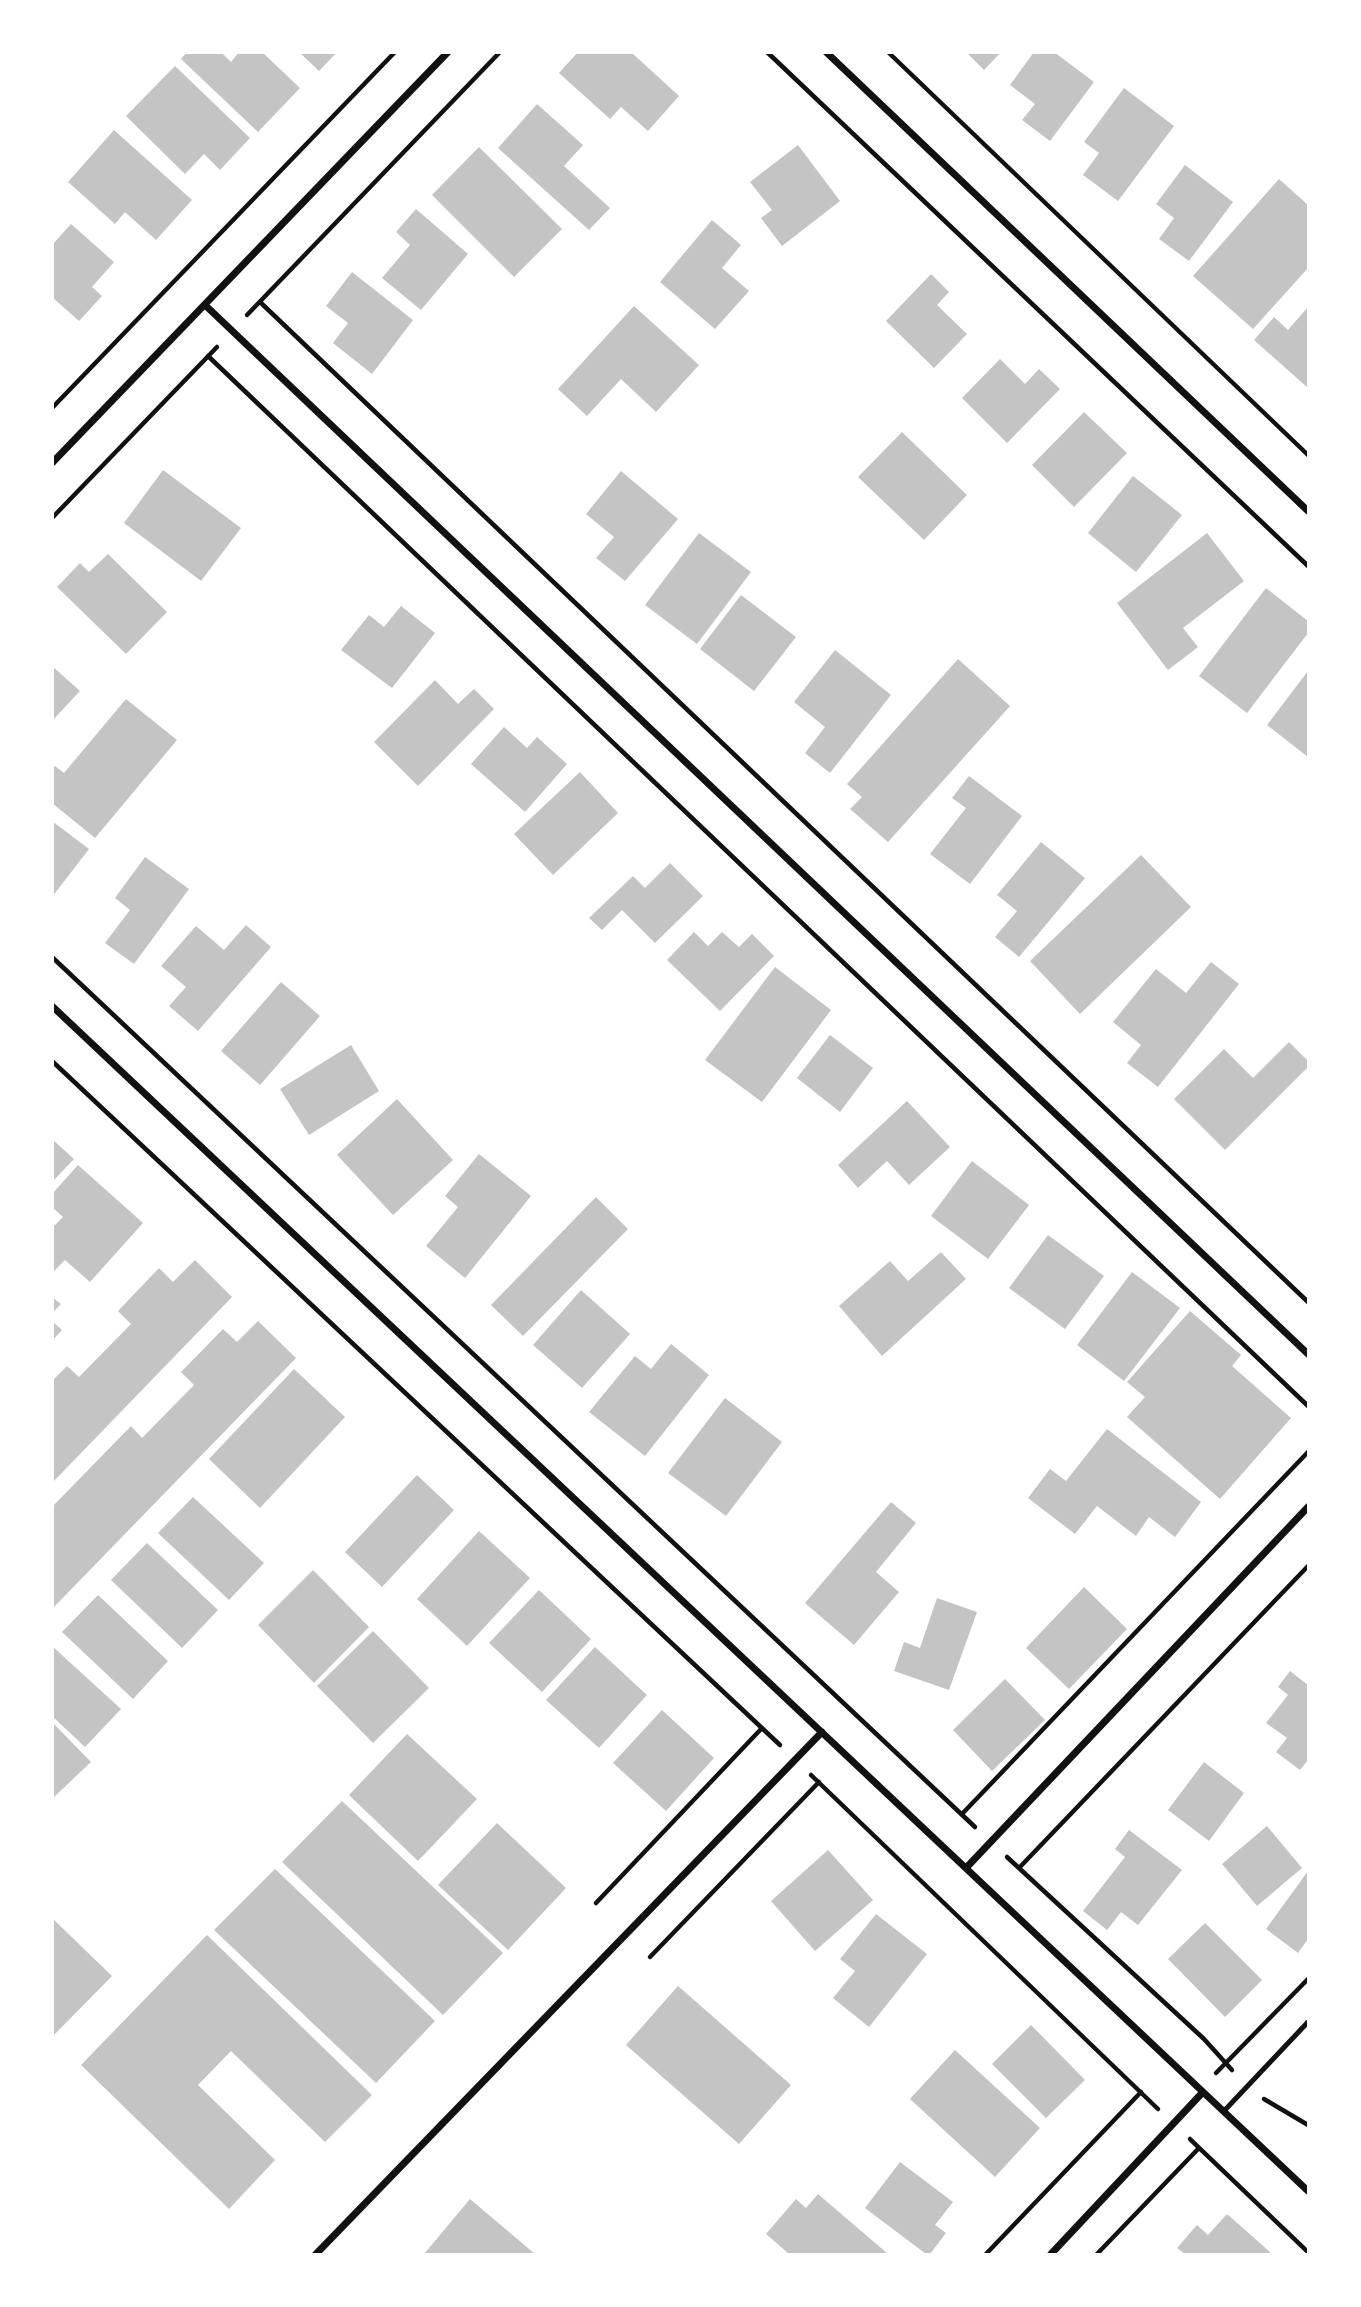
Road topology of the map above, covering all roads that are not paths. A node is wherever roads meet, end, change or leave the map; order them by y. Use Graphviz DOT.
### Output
graph roads {
  1 [pos="448,52"];
  2 [pos="827,52"];
  3 [pos="205,305"];
  4 [pos="52,463"];
  5 [pos="1308,511"];
  6 [pos="52,1006"];
  7 [pos="1308,1353"];
  8 [pos="1308,1507"];
  9 [pos="822,1732"];
  10 [pos="965,1868"];
  11 [pos="1308,2022"];
  12 [pos="1202,2091"];
  13 [pos="1224,2111"];
  14 [pos="1308,2191"];
  15 [pos="316,2255"];
  16 [pos="1051,2255"];
  1 -- 3 [label="street"];
  2 -- 5 [label="street"];
  3 -- 4 [label="street"];
  3 -- 7 [label="street"];
  6 -- 9 [label="street"];
  8 -- 10 [label="street"];
  9 -- 10 [label="street"];
  9 -- 15 [label="street"];
  10 -- 12 [label="street"];
  11 -- 13 [label="lane"];
  12 -- 13 [label="street"];
  12 -- 16 [label="street"];
  13 -- 14 [label="street"];
}
